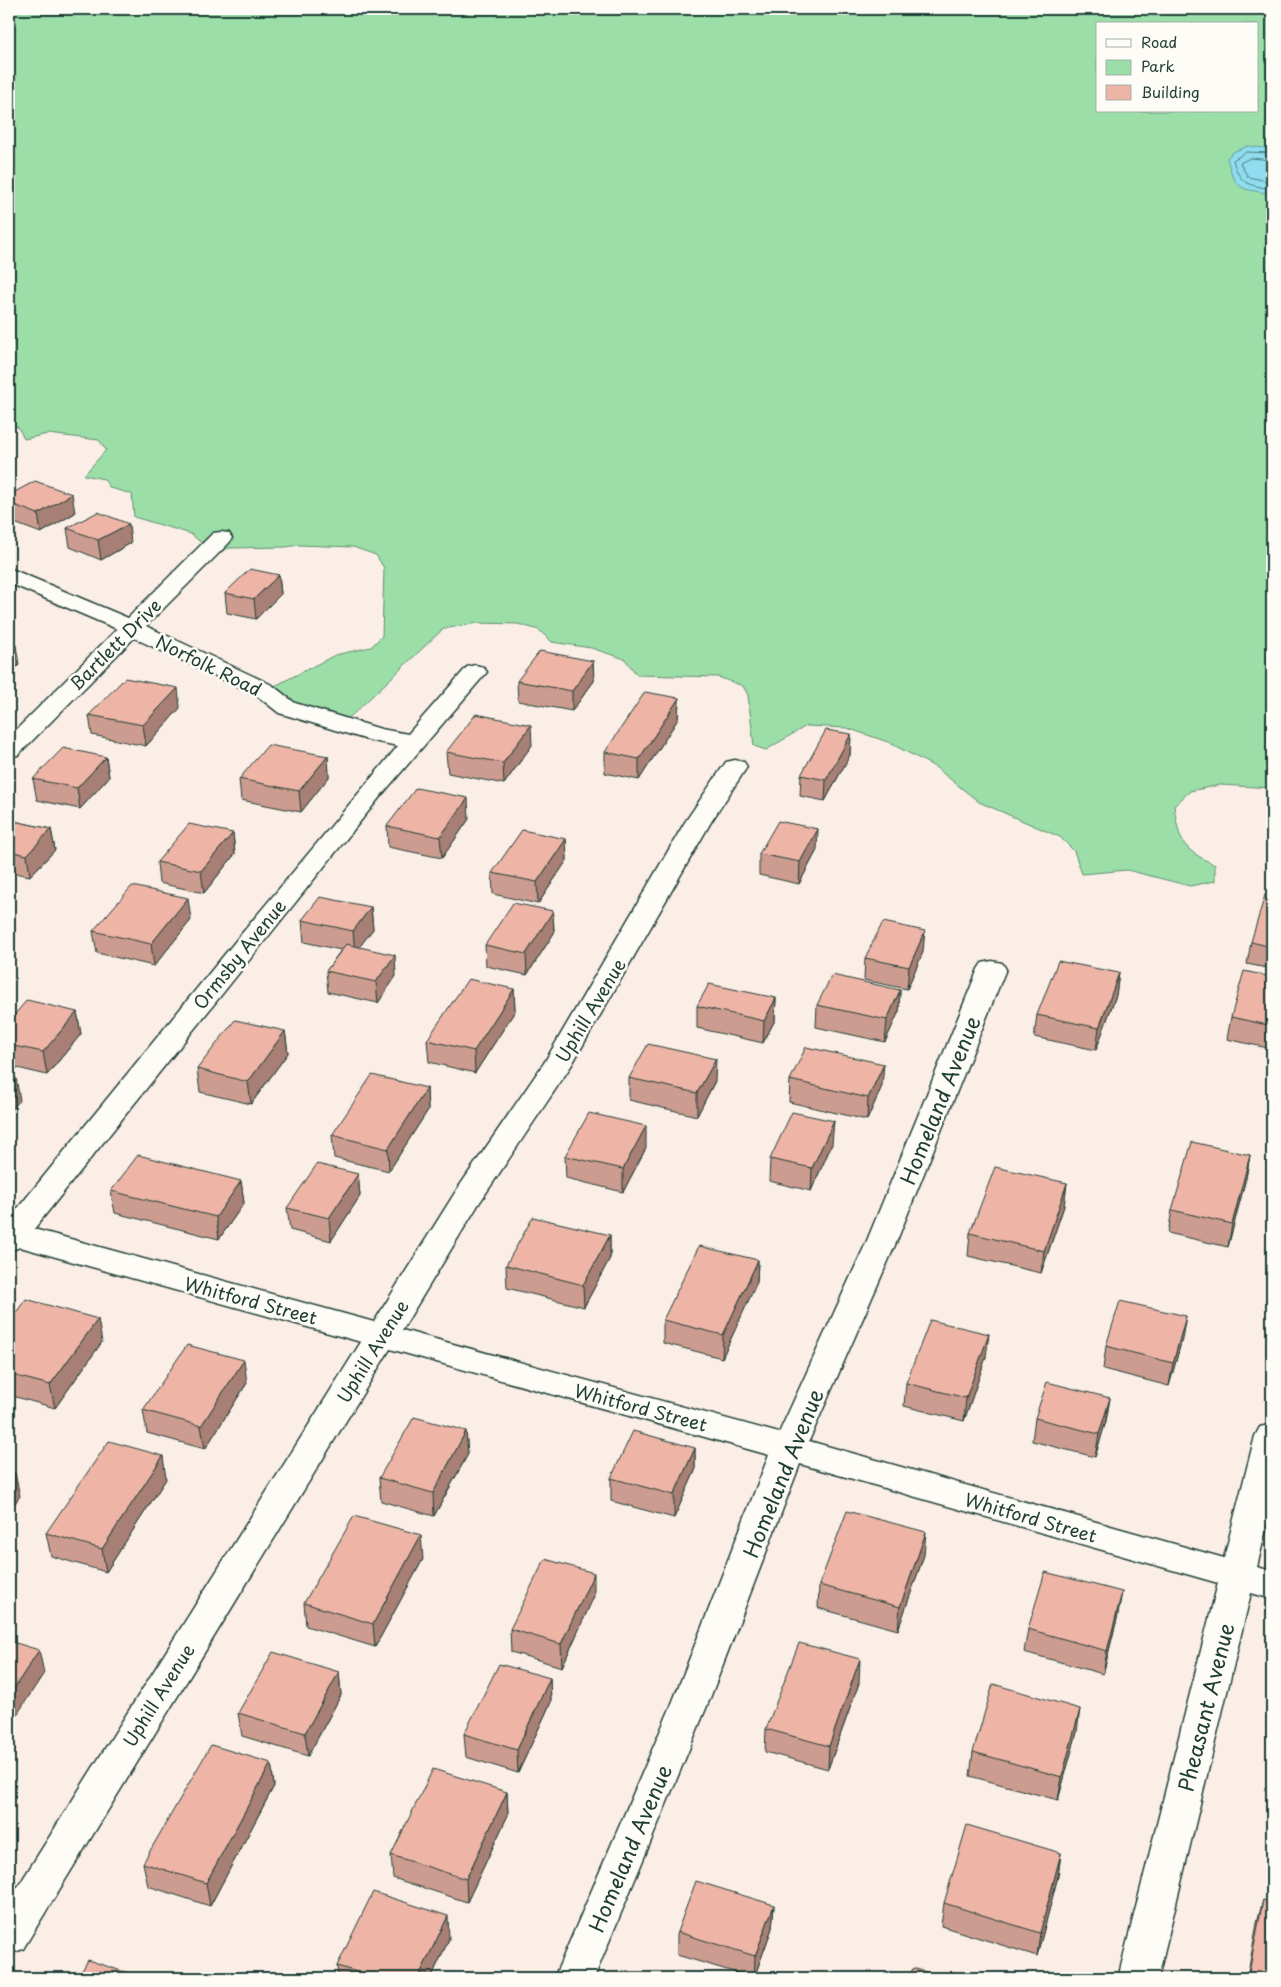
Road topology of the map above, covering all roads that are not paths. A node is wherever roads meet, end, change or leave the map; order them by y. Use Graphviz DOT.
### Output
graph roads {
  1 [pos="221,538"];
  2 [pos="9,575"];
  3 [pos="130,627"];
  4 [pos="474,672"];
  5 [pos="413,742"];
  6 [pos="9,750"];
  7 [pos="735,767"];
  8 [pos="992,969"];
  9 [pos="10,1236"];
  10 [pos="381,1336"];
  11 [pos="1272,1436"];
  12 [pos="789,1448"];
  13 [pos="1238,1576"];
  14 [pos="1272,1585"];
  15 [pos="9,1936"];
  16 [pos="574,1978"];
  17 [pos="1138,1978"];
  1 -- 3 [label="street, Bartlett Drive"];
  2 -- 3 [label="street, Norfolk Road"];
  3 -- 5 [label="street, Norfolk Road"];
  3 -- 6 [label="street, Bartlett Drive"];
  4 -- 5 [label="street, Ormsby Avenue"];
  5 -- 9 [label="street, Ormsby Avenue"];
  7 -- 10 [label="street, Uphill Avenue"];
  8 -- 12 [label="street, Homeland Avenue"];
  9 -- 10 [label="street, Whitford Street"];
  10 -- 12 [label="street, Whitford Street"];
  10 -- 15 [label="street, Uphill Avenue"];
  11 -- 13 [label="street, Pheasant Avenue"];
  12 -- 13 [label="street, Whitford Street"];
  12 -- 16 [label="street, Homeland Avenue"];
  13 -- 14 [label="street, Whitford Street"];
  13 -- 17 [label="street, Pheasant Avenue"];
}
